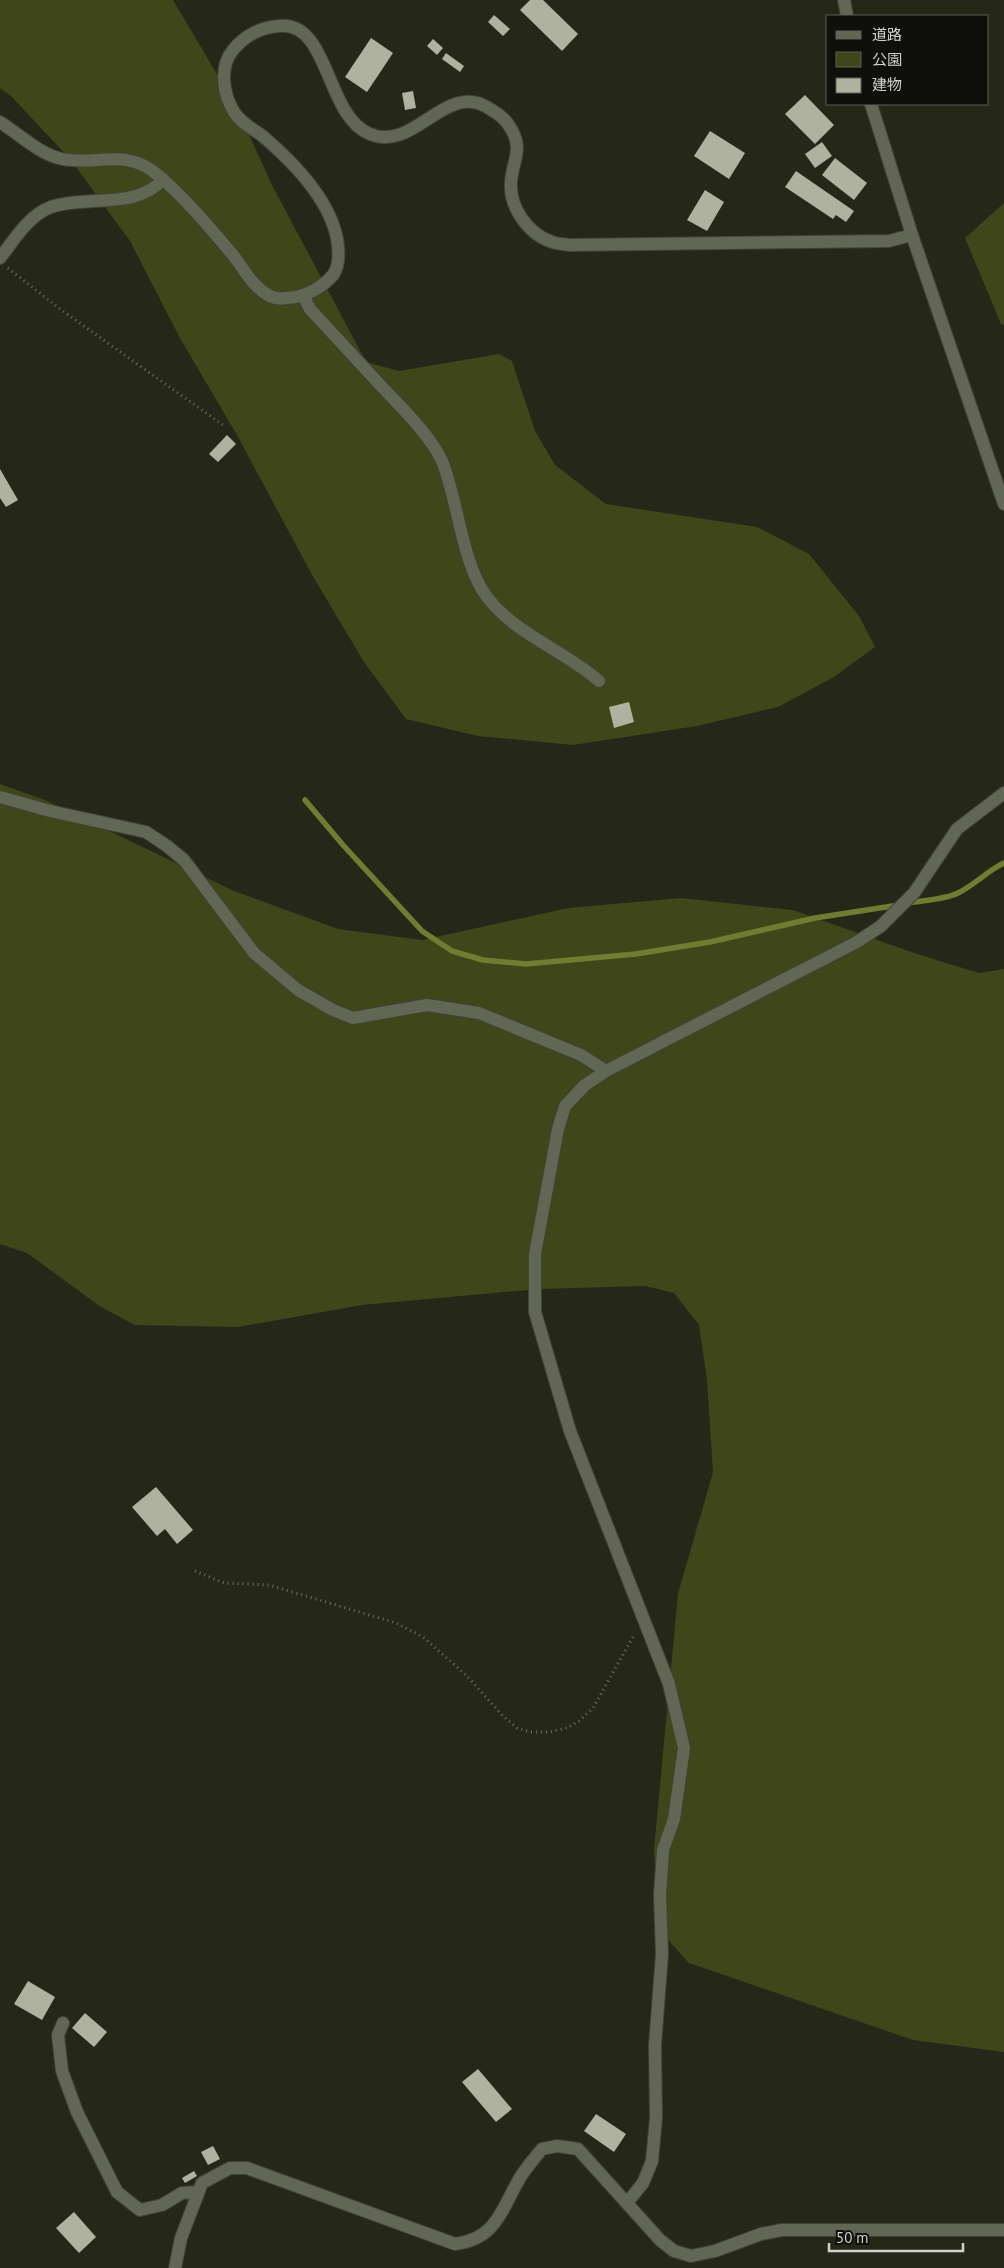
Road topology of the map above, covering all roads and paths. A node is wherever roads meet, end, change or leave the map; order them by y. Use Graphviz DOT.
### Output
graph roads {
  1 [pos="844,0"];
  2 [pos="847,15"];
  3 [pos="871,105"];
  4 [pos="0,122"];
  5 [pos="163,179"];
  6 [pos="912,235"];
  7 [pos="0,260"];
  8 [pos="303,295"];
  9 [pos="223,425"];
  10 [pos="1004,504"];
  11 [pos="599,681"];
  12 [pos="1004,793"];
  13 [pos="0,797"];
  14 [pos="606,1071"];
  15 [pos="195,1571"];
  16 [pos="643,1619"];
  17 [pos="63,2022"];
  18 [pos="197,2192"];
  19 [pos="627,2203"];
  20 [pos="1004,2230"];
  21 [pos="175,2268"];
  1 -- 2 [label="street"];
  3 -- 6 [label="street"];
  4 -- 5 [label="street"];
  5 -- 7 [label="street"];
  5 -- 8 [label="street"];
  6 -- 8 [label="street"];
  6 -- 10 [label="street"];
  7 -- 9 [label="path"];
  8 -- 11 [label="street"];
  12 -- 14 [label="street"];
  13 -- 14 [label="street"];
  14 -- 16 [label="street"];
  15 -- 16 [label="path"];
  16 -- 19 [label="street"];
  17 -- 18 [label="street"];
  18 -- 19 [label="street"];
  18 -- 21 [label="street"];
  19 -- 20 [label="street"];
}
